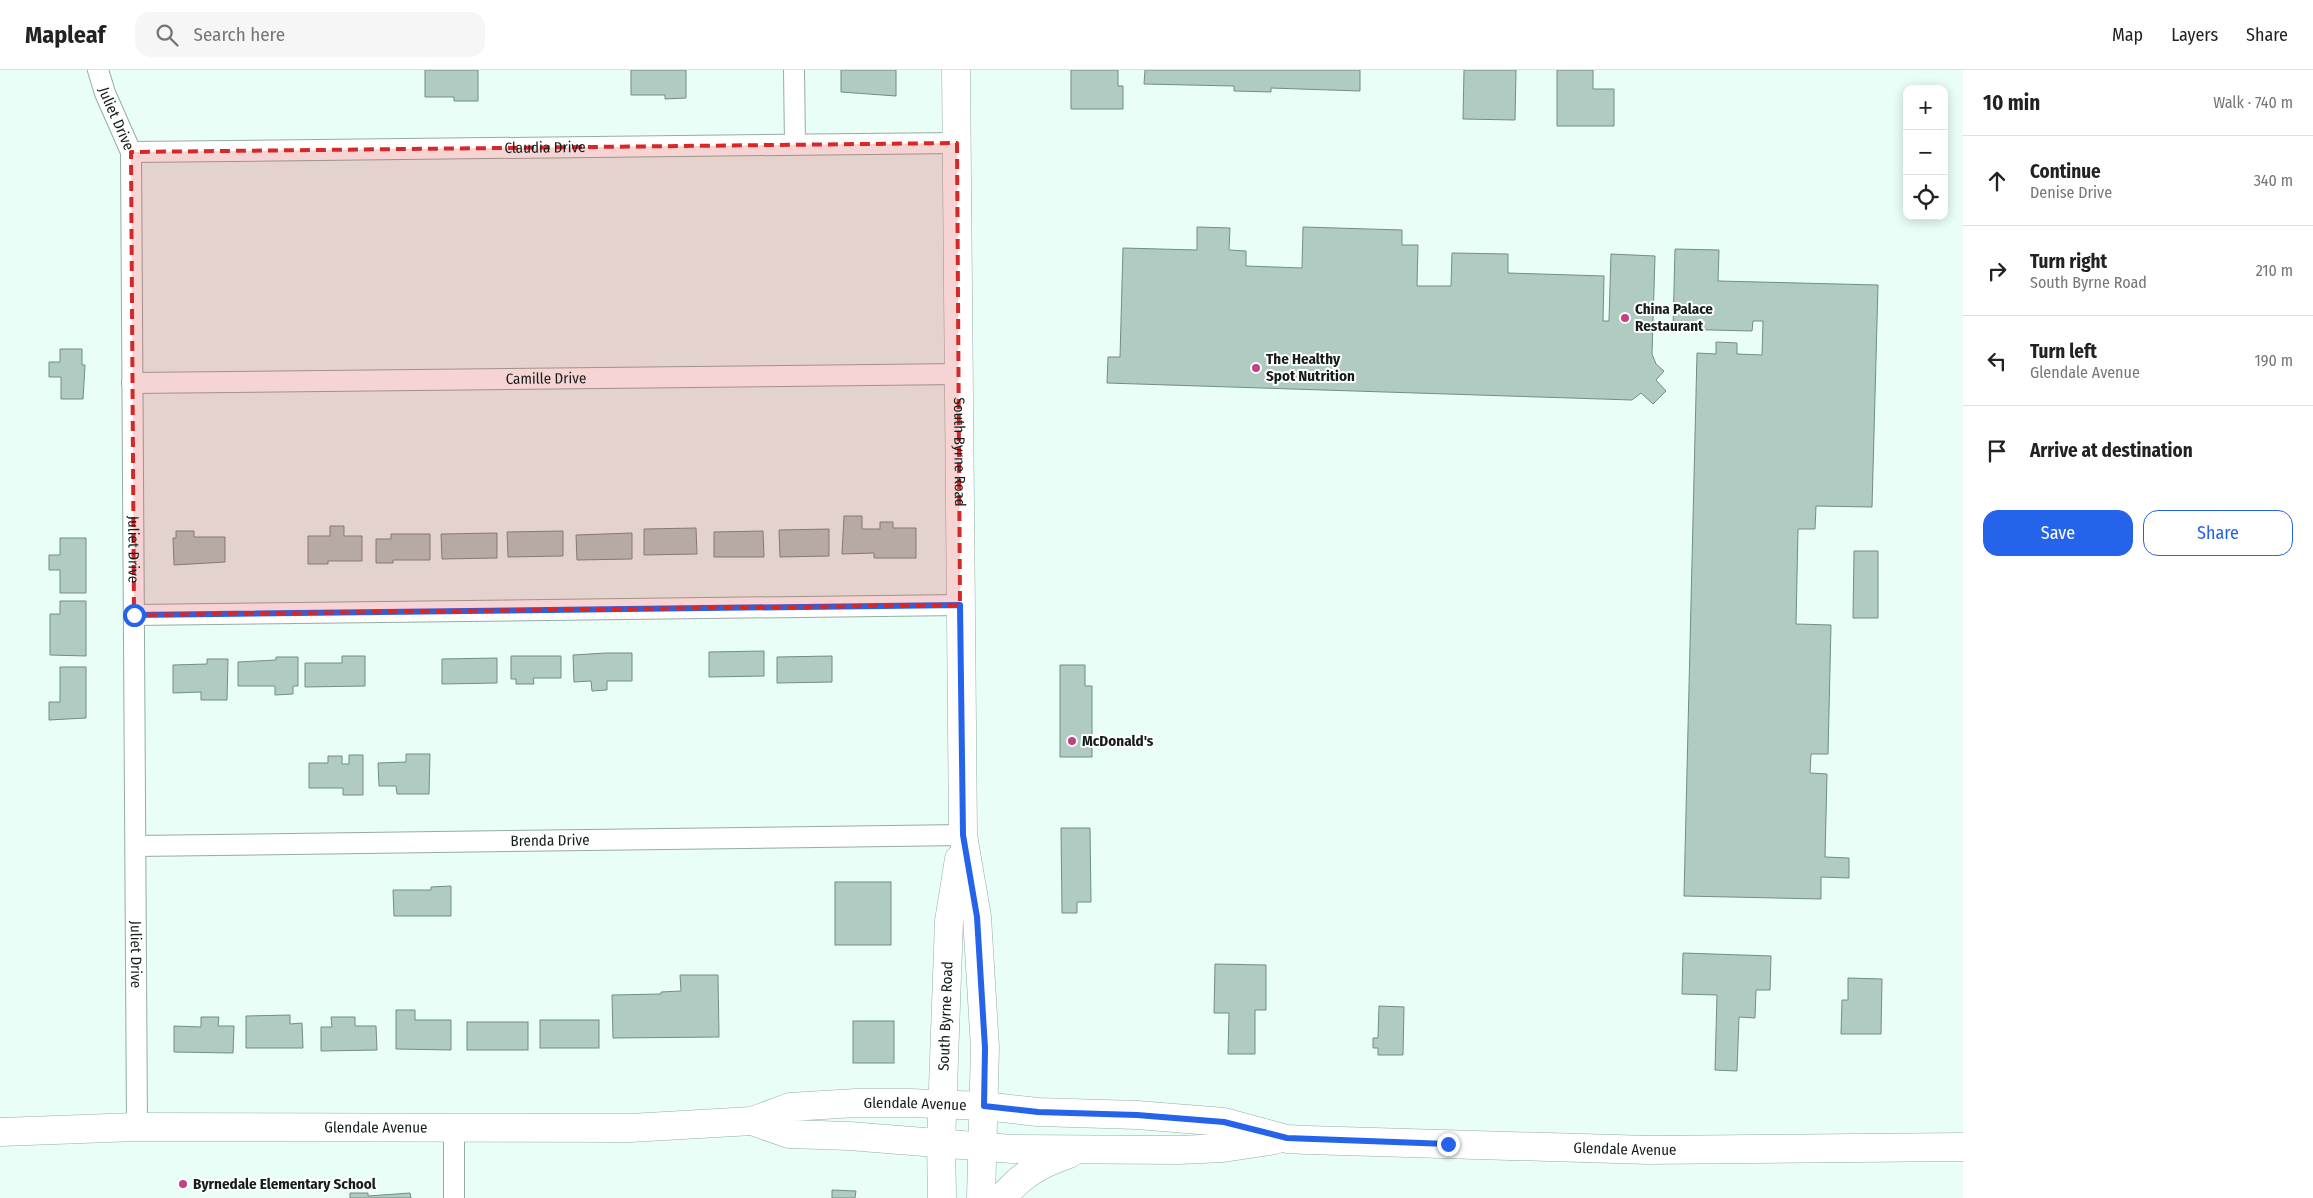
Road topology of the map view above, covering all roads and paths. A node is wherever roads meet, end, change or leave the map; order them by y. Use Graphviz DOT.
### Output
graph roads {
  1 [pos="98,70"];
  2 [pos="794,70"];
  3 [pos="956,70"];
  4 [pos="957,143"];
  5 [pos="795,144"];
  6 [pos="131,152"];
  7 [pos="960,374"];
  8 [pos="132,383"];
  9 [pos="960,605"];
  10 [pos="134,615"];
  11 [pos="963,835"];
  12 [pos="136,846"];
  13 [pos="942,1103"];
  14 [pos="984,1106"];
  15 [pos="752,1121"];
  16 [pos="136,1127"];
  17 [pos="454,1127"];
  18 [pos="0,1132"];
  19 [pos="1287,1138"];
  20 [pos="941,1143"];
  21 [pos="982,1146"];
  22 [pos="1963,1148"];
  23 [pos="1082,1150"];
  24 [pos="454,1198"];
  25 [pos="942,1198"];
  26 [pos="981,1198"];
  27 [pos="1002,1198"];
  1 -- 6 [label="street, Juliet Drive"];
  2 -- 5 [label="street"];
  3 -- 4 [label="main road, South Byrne Road"];
  4 -- 5 [label="street, Claudia Drive"];
  4 -- 7 [label="main road, South Byrne Road"];
  5 -- 6 [label="street, Claudia Drive"];
  6 -- 8 [label="street, Juliet Drive"];
  7 -- 8 [label="street, Camille Drive"];
  7 -- 9 [label="main road, South Byrne Road"];
  8 -- 10 [label="street, Juliet Drive"];
  9 -- 10 [label="street"];
  9 -- 11 [label="main road, South Byrne Road"];
  10 -- 12 [label="street, Juliet Drive"];
  11 -- 12 [label="street, Brenda Drive"];
  11 -- 13 [label="main road, South Byrne Road"];
  11 -- 14 [label="main road, South Byrne Road"];
  12 -- 16 [label="street, Juliet Drive"];
  13 -- 14 [label="main road, Glendale Avenue"];
  13 -- 15 [label="main road, Glendale Avenue"];
  13 -- 20 [label="main road, South Byrne Road"];
  14 -- 19 [label="main road, Glendale Avenue"];
  14 -- 21 [label="main road, South Byrne Road"];
  15 -- 17 [label="main road, Glendale Avenue"];
  15 -- 20 [label="main road, Glendale Avenue"];
  16 -- 17 [label="main road, Glendale Avenue"];
  16 -- 18 [label="main road, Glendale Avenue"];
  17 -- 24 [label="street"];
  19 -- 22 [label="main road, Glendale Avenue"];
  19 -- 23 [label="main road, Glendale Avenue"];
  20 -- 21 [label="main road, Glendale Avenue"];
  20 -- 25 [label="main road, South Byrne Road"];
  21 -- 23 [label="main road, Glendale Avenue"];
  21 -- 26 [label="main road, South Byrne Road"];
  23 -- 27 [label="main road"];
}
